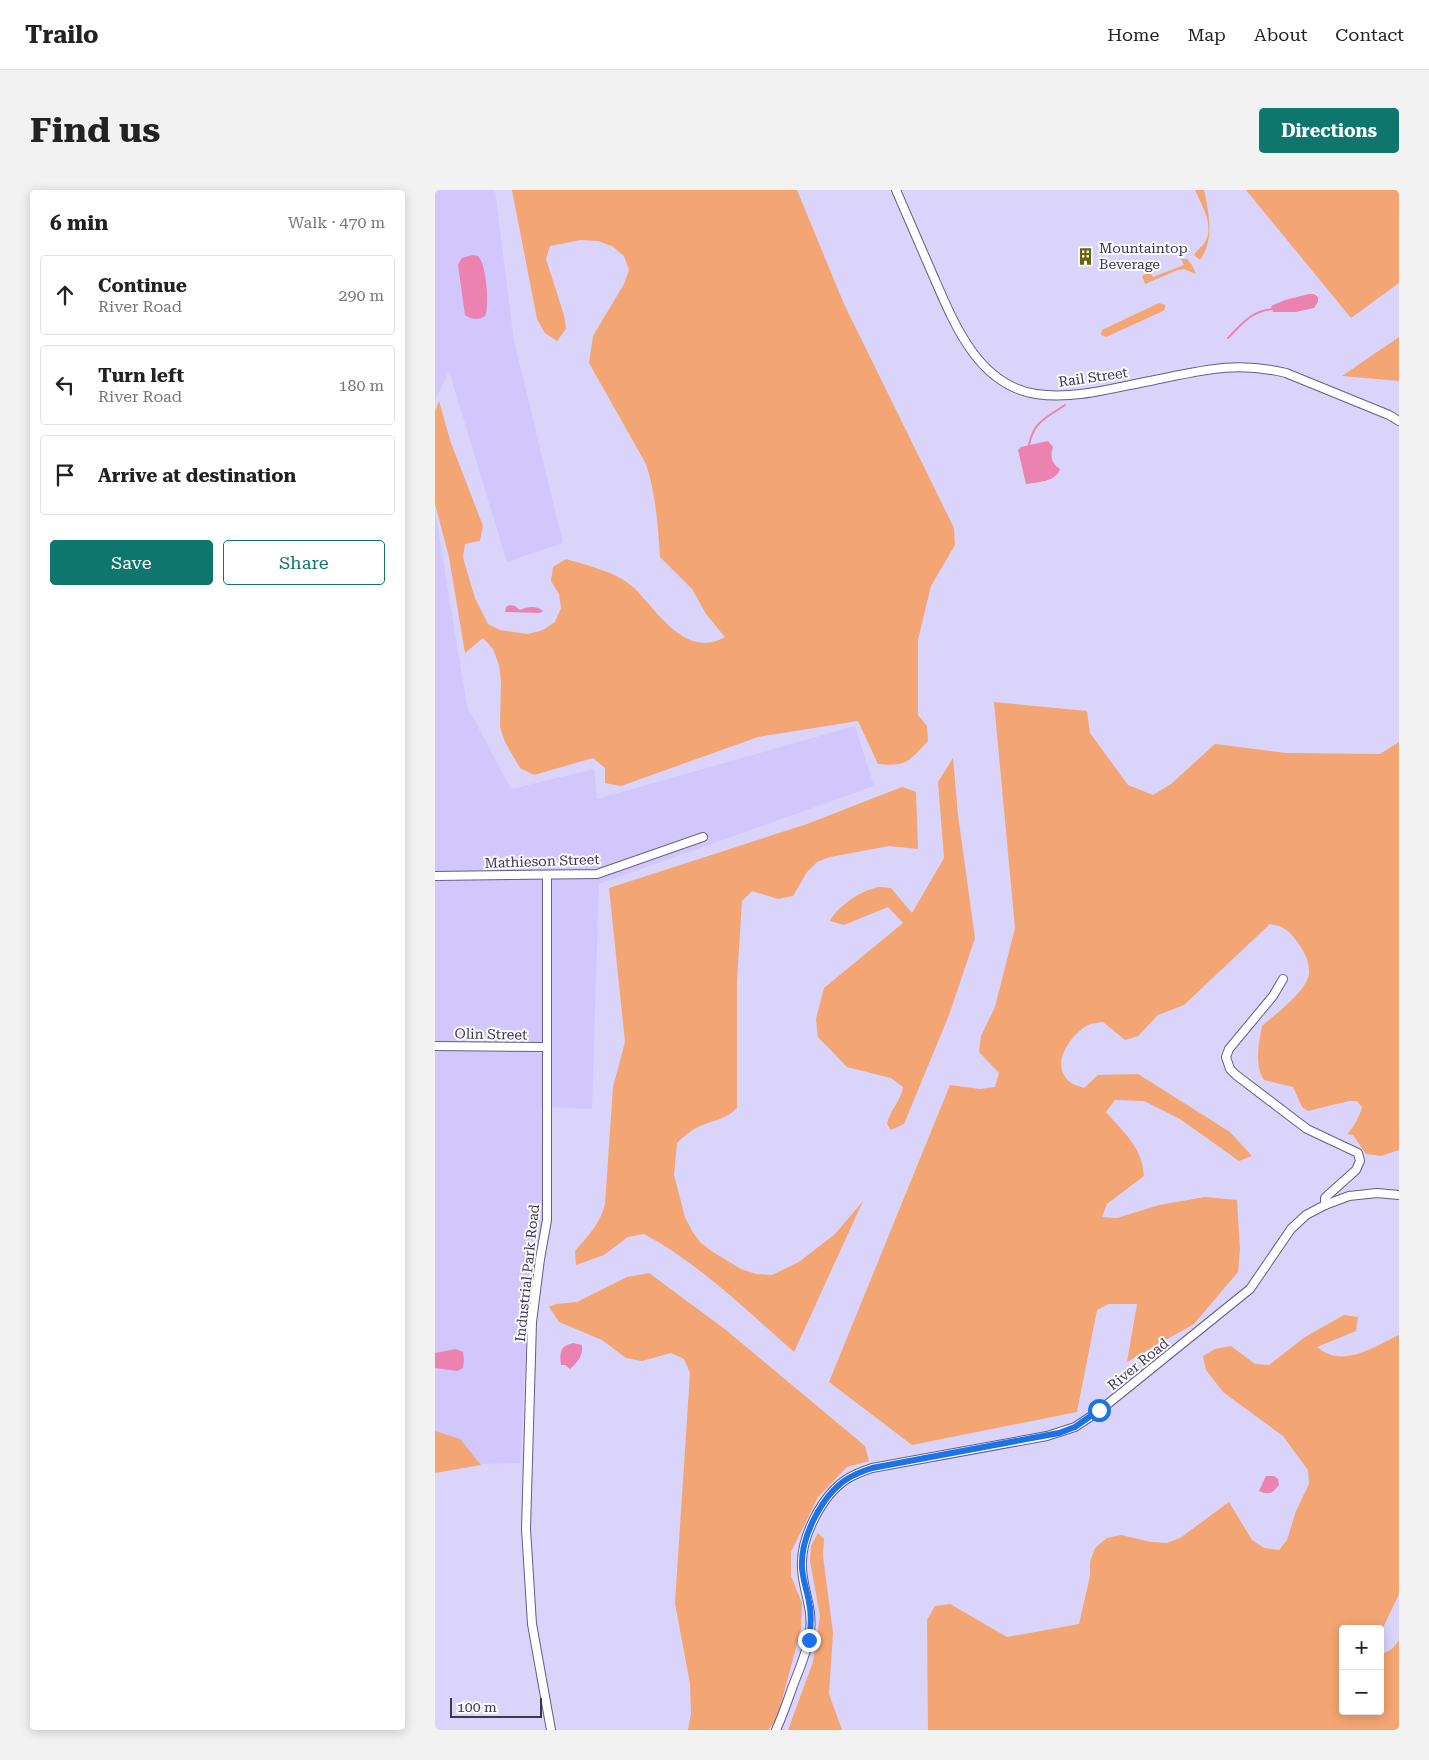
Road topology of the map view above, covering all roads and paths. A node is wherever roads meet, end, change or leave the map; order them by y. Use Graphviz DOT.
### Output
graph roads {
  1 [pos="896,190"];
  2 [pos="1399,421"];
  3 [pos="703,837"];
  4 [pos="435,876"];
  5 [pos="547,876"];
  6 [pos="1283,979"];
  7 [pos="435,1046"];
  8 [pos="547,1047"];
  9 [pos="1399,1195"];
  10 [pos="1325,1204"];
  11 [pos="551,1730"];
  12 [pos="776,1730"];
  1 -- 2 [label="street, Rail Street"];
  3 -- 5 [label="street, Mathieson Street"];
  4 -- 5 [label="street, Mathieson Street"];
  5 -- 8 [label="street, Industrial Park Road"];
  6 -- 10 [label="street"];
  7 -- 8 [label="street, Olin Street"];
  8 -- 11 [label="street, Industrial Park Road"];
  9 -- 10 [label="street, River Road"];
  10 -- 12 [label="street, River Road"];
}
